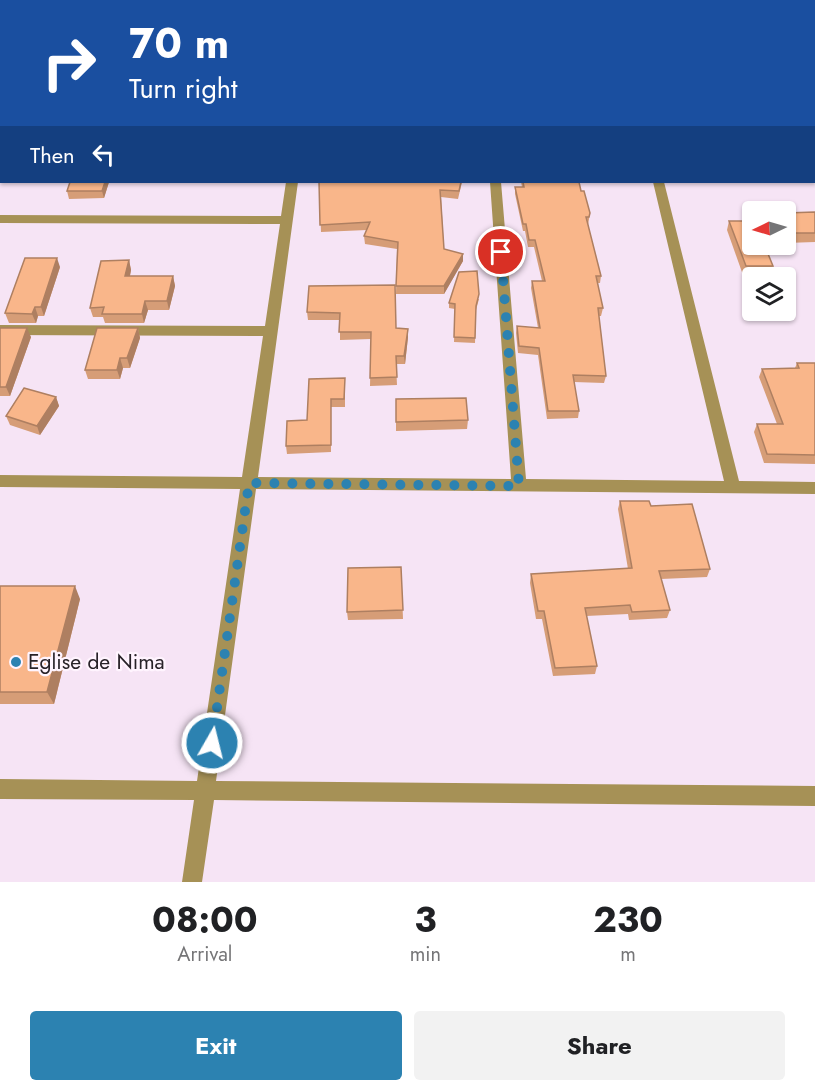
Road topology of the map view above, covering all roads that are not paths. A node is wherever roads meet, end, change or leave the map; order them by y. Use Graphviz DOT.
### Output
graph roads {
  1 [pos="292,183"];
  2 [pos="496,183"];
  3 [pos="659,183"];
  4 [pos="0,219"];
  5 [pos="287,220"];
  6 [pos="0,330"];
  7 [pos="271,331"];
  8 [pos="0,481"];
  9 [pos="249,483"];
  10 [pos="519,486"];
  11 [pos="733,487"];
  12 [pos="815,488"];
  13 [pos="0,789"];
  14 [pos="206,791"];
  15 [pos="815,796"];
  16 [pos="192,882"];
  1 -- 5 [label="street"];
  2 -- 10 [label="street"];
  3 -- 11 [label="street"];
  4 -- 5 [label="street"];
  5 -- 7 [label="street"];
  6 -- 7 [label="street"];
  7 -- 9 [label="street"];
  8 -- 9 [label="street"];
  9 -- 10 [label="street"];
  9 -- 14 [label="street"];
  10 -- 11 [label="street"];
  11 -- 12 [label="street"];
  13 -- 14 [label="street"];
  14 -- 15 [label="street"];
  14 -- 16 [label="street"];
}
